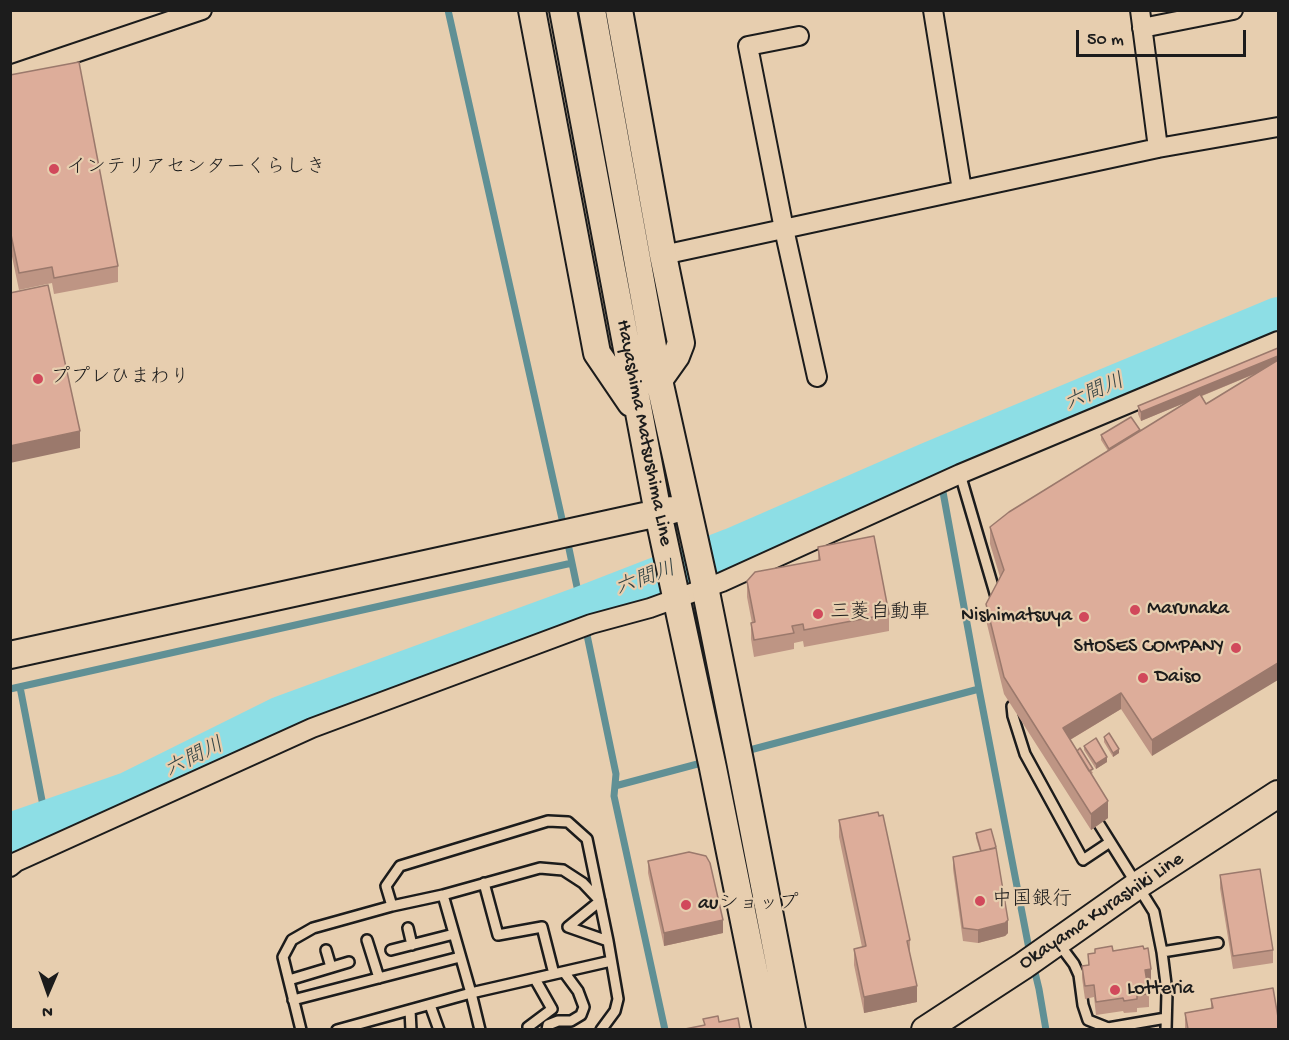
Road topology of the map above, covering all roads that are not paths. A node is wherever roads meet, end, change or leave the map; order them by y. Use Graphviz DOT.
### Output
graph roads {
  1 [pos="202,10"];
  2 [pos="532,10"];
  3 [pos="592,10"];
  4 [pos="619,10"];
  5 [pos="933,10"];
  6 [pos="1233,10"];
  7 [pos="564,18"];
  8 [pos="1141,19"];
  9 [pos="799,36"];
  10 [pos="10,75"];
  11 [pos="1278,127"];
  12 [pos="1158,148"];
  13 [pos="962,190"];
  14 [pos="784,229"];
  15 [pos="663,255"];
  16 [pos="1278,341"];
  17 [pos="818,377"];
  18 [pos="659,381"];
  19 [pos="638,413"];
  20 [pos="960,474"];
  21 [pos="686,507"];
  22 [pos="658,513"];
  23 [pos="704,582"];
  24 [pos="675,593"];
  25 [pos="997,600"];
  26 [pos="10,656"];
  27 [pos="1012,706"];
  28 [pos="1278,794"];
  29 [pos="1099,824"];
  30 [pos="1110,842"];
  31 [pos="10,867"];
  32 [pos="484,883"];
  33 [pos="1138,885"];
  34 [pos="443,895"];
  35 [pos="600,901"];
  36 [pos="392,906"];
  37 [pos="408,928"];
  38 [pos="454,934"];
  39 [pos="367,940"];
  40 [pos="608,941"];
  41 [pos="1218,943"];
  42 [pos="412,945"];
  43 [pos="326,950"];
  44 [pos="391,950"];
  45 [pos="1162,952"];
  46 [pos="1039,955"];
  47 [pos="460,957"];
  48 [pos="611,961"];
  49 [pos="349,962"];
  50 [pos="331,967"];
  51 [pos="559,973"];
  52 [pos="379,978"];
  53 [pos="535,979"];
  54 [pos="288,980"];
  55 [pos="471,993"];
  56 [pos="293,1000"];
  57 [pos="430,1005"];
  58 [pos="410,1010"];
  59 [pos="1166,1018"];
  60 [pos="301,1029"];
  61 [pos="337,1029"];
  62 [pos="411,1029"];
  63 [pos="439,1029"];
  64 [pos="480,1029"];
  65 [pos="529,1029"];
  66 [pos="547,1029"];
  67 [pos="601,1029"];
  68 [pos="766,1029"];
  69 [pos="792,1029"];
  70 [pos="925,1029"];
  71 [pos="1166,1029"];
  1 -- 10 [label="street"];
  2 -- 19 [label="main road"];
  3 -- 18 [label="main road, Hayashima Matsushima Line"];
  4 -- 15 [label="main road"];
  5 -- 13 [label="street"];
  6 -- 8 [label="street"];
  7 -- 19 [label="main road, Hayashima Matsushima Line"];
  8 -- 12 [label="street"];
  9 -- 14 [label="street"];
  11 -- 12 [label="street"];
  12 -- 13 [label="street"];
  13 -- 14 [label="street"];
  14 -- 15 [label="street"];
  14 -- 17 [label="street"];
  15 -- 18 [label="main road"];
  16 -- 20 [label="street"];
  18 -- 21 [label="main road, Hayashima Matsushima Line"];
  19 -- 22 [label="main road, Hayashima Matsushima Line"];
  20 -- 23 [label="street"];
  20 -- 25 [label="lane"];
  21 -- 22 [label="main road"];
  21 -- 23 [label="main road, Hayashima Matsushima Line"];
  22 -- 24 [label="main road, Hayashima Matsushima Line"];
  22 -- 26 [label="main road"];
  23 -- 24 [label="street"];
  23 -- 69 [label="main road, Hayashima Matsushima Line"];
  24 -- 31 [label="street"];
  24 -- 68 [label="main road, Hayashima Matsushima Line"];
  27 -- 30 [label="lane"];
  28 -- 33 [label="main road, Okayama Kurashiki Line"];
  29 -- 30 [label="lane"];
  30 -- 33 [label="lane"];
  32 -- 34 [label="lane"];
  32 -- 35 [label="lane"];
  32 -- 51 [label="lane"];
  33 -- 45 [label="lane"];
  33 -- 46 [label="main road, Okayama Kurashiki Line"];
  34 -- 36 [label="lane"];
  34 -- 38 [label="lane"];
  35 -- 36 [label="lane"];
  35 -- 40 [label="lane"];
  35 -- 40 [label="lane"];
  36 -- 54 [label="lane"];
  37 -- 42 [label="lane"];
  38 -- 42 [label="lane"];
  38 -- 47 [label="lane"];
  39 -- 52 [label="lane"];
  40 -- 48 [label="lane"];
  41 -- 45 [label="lane"];
  42 -- 44 [label="lane"];
  43 -- 50 [label="lane"];
  45 -- 59 [label="lane"];
  46 -- 59 [label="lane"];
  46 -- 70 [label="main road, Okayama Kurashiki Line"];
  47 -- 52 [label="lane"];
  47 -- 55 [label="lane"];
  48 -- 51 [label="lane"];
  48 -- 67 [label="lane"];
  49 -- 50 [label="lane"];
  50 -- 54 [label="lane"];
  51 -- 53 [label="lane"];
  51 -- 66 [label="lane"];
  52 -- 56 [label="lane"];
  53 -- 55 [label="lane"];
  53 -- 65 [label="lane"];
  54 -- 56 [label="lane"];
  55 -- 57 [label="lane"];
  55 -- 64 [label="lane"];
  56 -- 60 [label="lane"];
  57 -- 58 [label="lane"];
  57 -- 63 [label="lane"];
  58 -- 61 [label="lane"];
  58 -- 62 [label="lane"];
  59 -- 71 [label="lane"];
}
